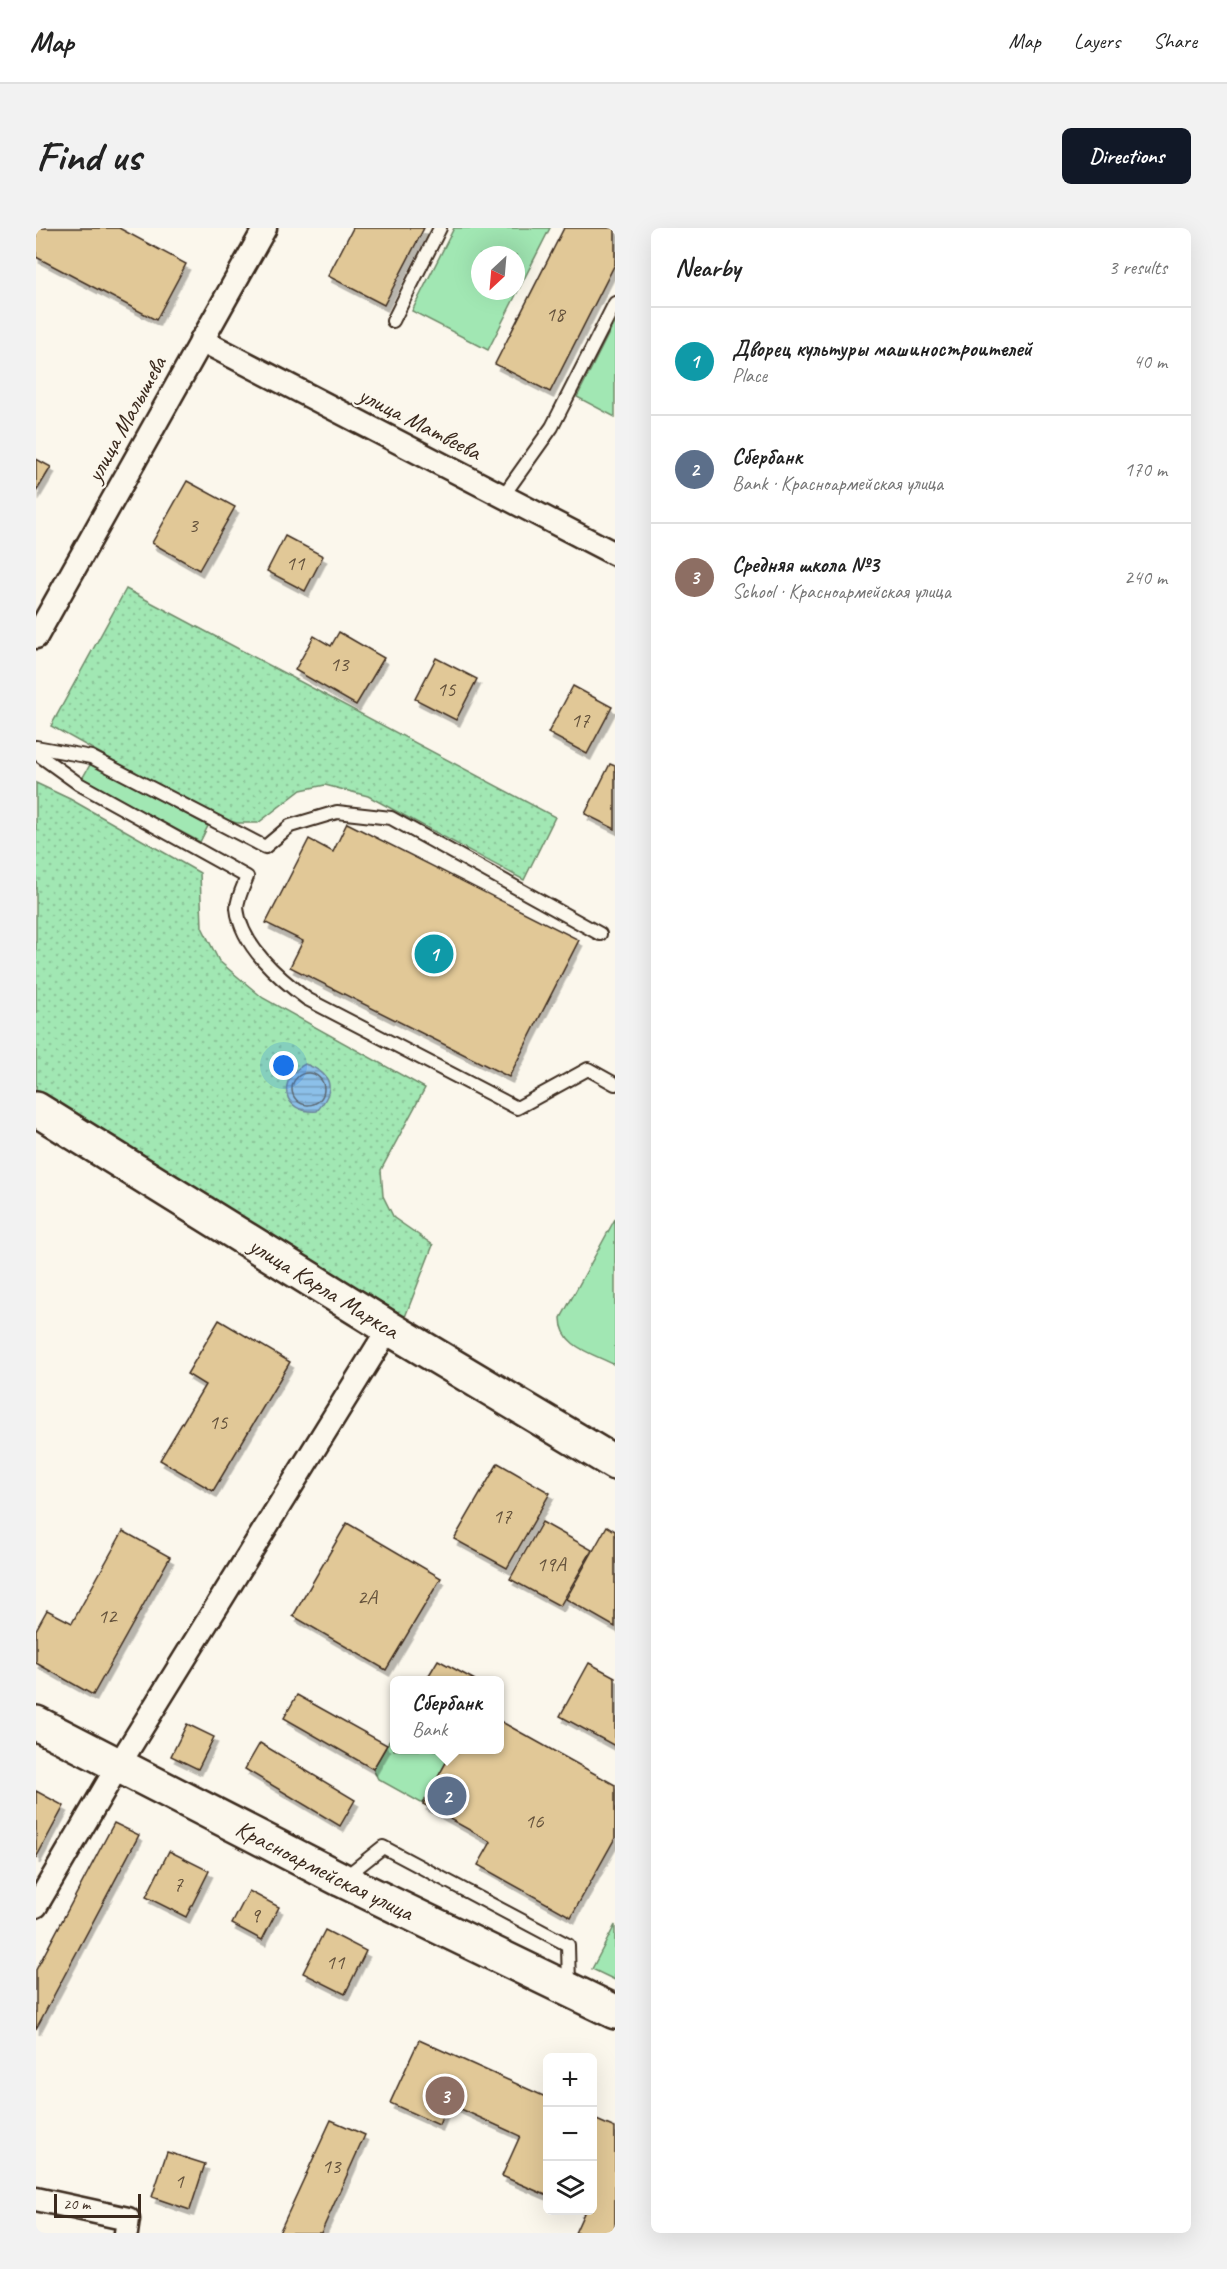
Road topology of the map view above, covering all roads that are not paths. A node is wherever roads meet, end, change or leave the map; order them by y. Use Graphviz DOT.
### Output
graph roads {
  1 [pos="265,228"];
  2 [pos="440,228"];
  3 [pos="615,303"];
  4 [pos="393,321"];
  5 [pos="201,340"];
  6 [pos="503,496"];
  7 [pos="615,554"];
  8 [pos="36,636"];
  9 [pos="36,747"];
  10 [pos="36,753"];
  11 [pos="600,934"];
  12 [pos="615,1084"];
  13 [pos="36,1109"];
  14 [pos="389,1328"];
  15 [pos="613,1458"];
  16 [pos="36,1723"];
  17 [pos="117,1766"];
  18 [pos="342,1880"];
  19 [pos="36,1906"];
  20 [pos="569,1990"];
  21 [pos="615,2012"];
  22 [pos="36,2199"];
  23 [pos="127,2226"];
  1 -- 5 [label="street, улица Малышева"];
  2 -- 4 [label="lane"];
  3 -- 6 [label="lane"];
  5 -- 6 [label="street, улица Матвеева"];
  5 -- 8 [label="street, улица Малышева"];
  6 -- 7 [label="street, улица Матвеева"];
  9 -- 11 [label="lane"];
  10 -- 12 [label="lane"];
  13 -- 14 [label="main road, улица Карла Маркса"];
  14 -- 15 [label="main road, улица Карла Маркса"];
  14 -- 17 [label="street"];
  16 -- 17 [label="main road, Красноармейская улица"];
  17 -- 18 [label="main road, Красноармейская улица"];
  17 -- 19 [label="street"];
  18 -- 20 [label="main road, Красноармейская улица"];
  18 -- 20 [label="lane"];
  20 -- 21 [label="main road, Красноармейская улица"];
  22 -- 23 [label="street"];
}
